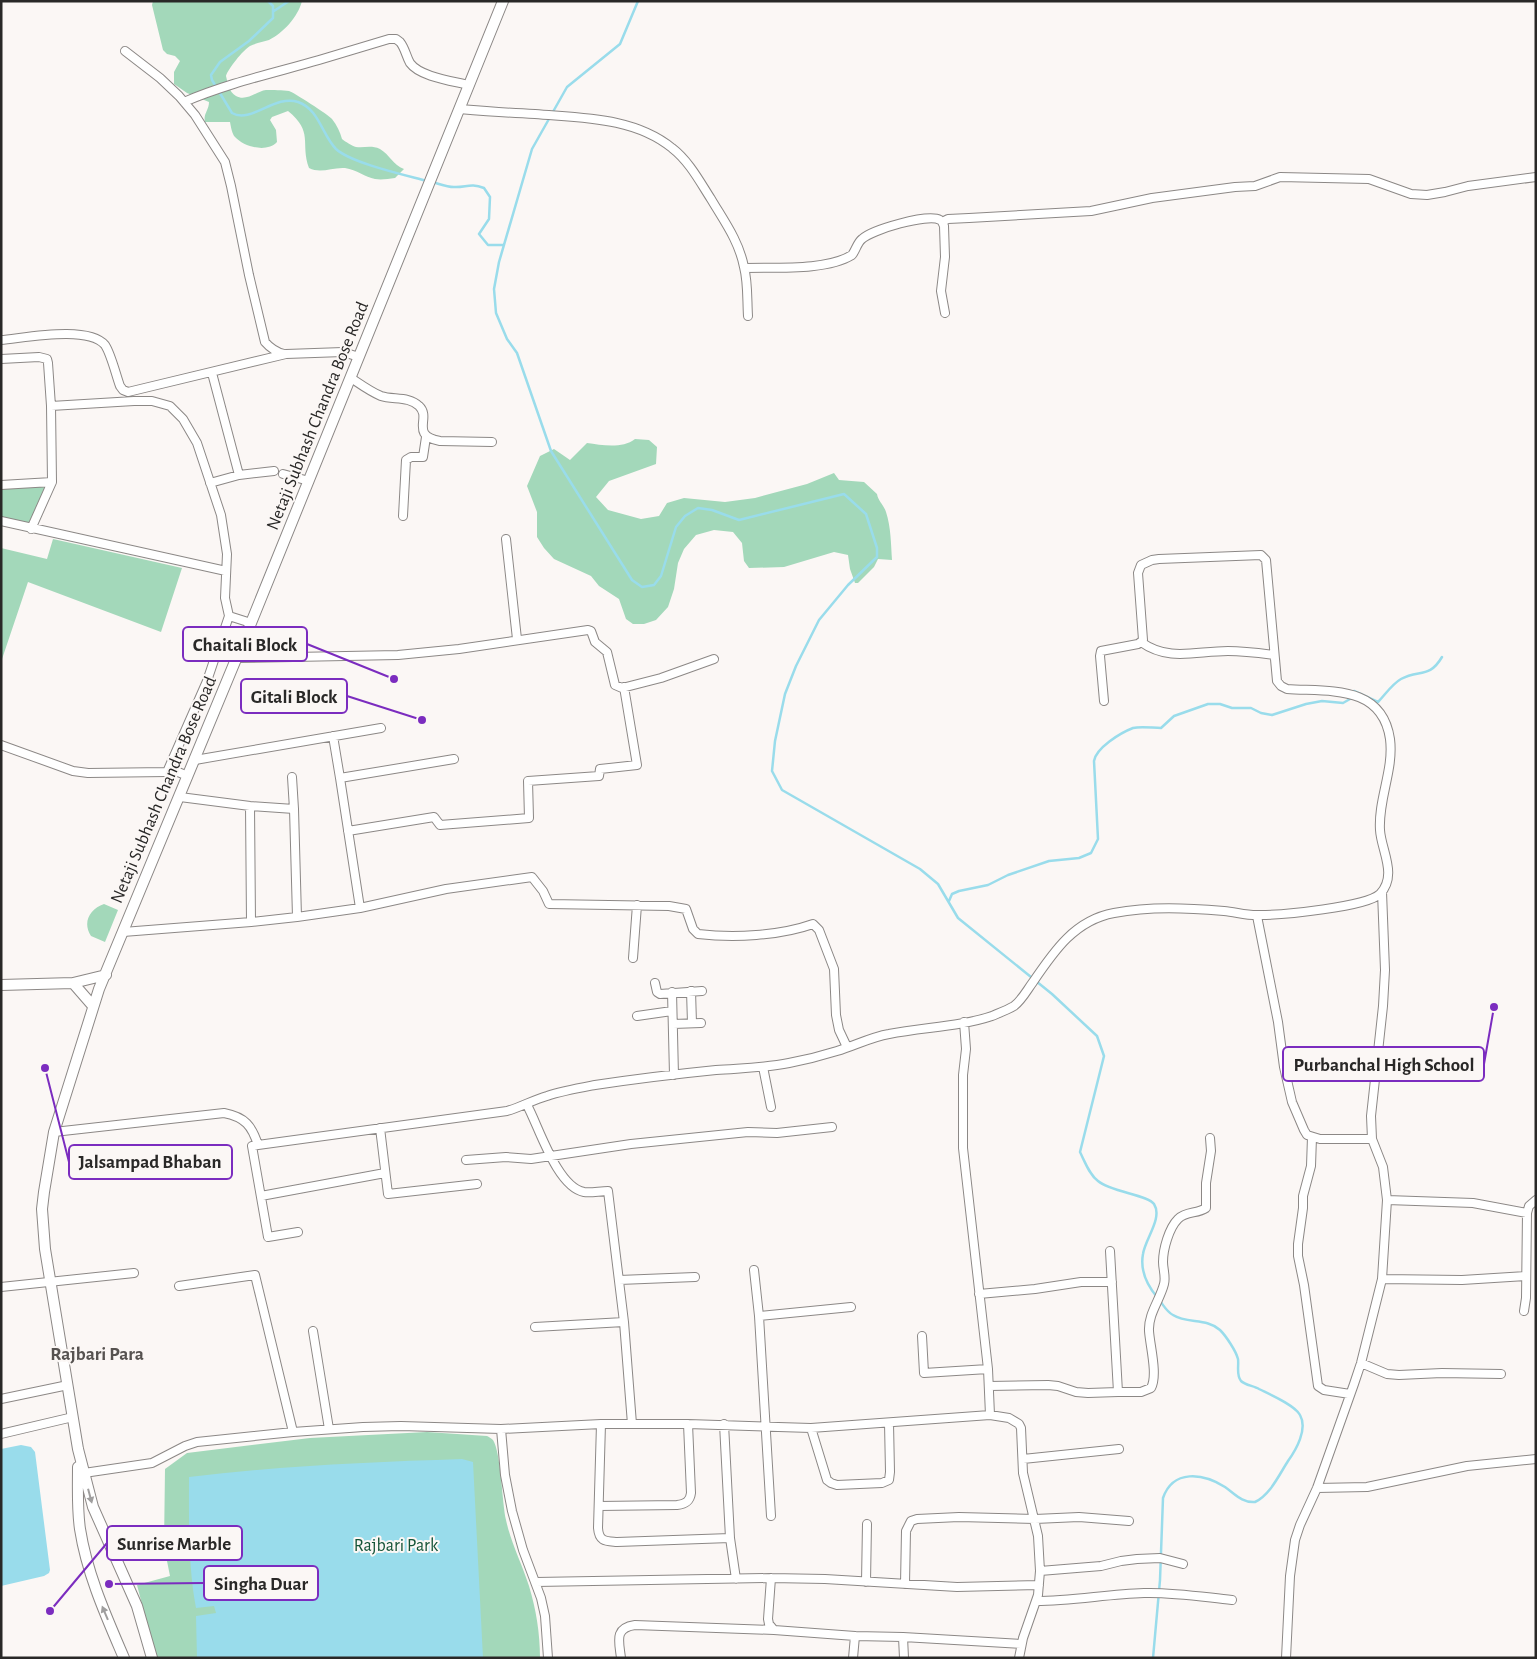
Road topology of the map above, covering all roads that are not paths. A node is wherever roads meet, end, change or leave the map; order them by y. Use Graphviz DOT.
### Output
graph roads {
  1 [pos="502,1"];
  2 [pos="125,51"];
  3 [pos="469,85"];
  4 [pos="184,102"];
  5 [pos="459,109"];
  6 [pos="1536,177"];
  7 [pos="942,222"];
  8 [pos="745,268"];
  9 [pos="945,313"];
  10 [pos="748,316"];
  11 [pos="1,340"];
  12 [pos="265,342"];
  13 [pos="286,354"];
  14 [pos="359,357"];
  15 [pos="1,359"];
  16 [pos="269,359"];
  17 [pos="212,373"];
  18 [pos="350,378"];
  19 [pos="52,406"];
  20 [pos="426,437"];
  21 [pos="492,442"];
  22 [pos="274,472"];
  23 [pos="283,474"];
  24 [pos="239,475"];
  25 [pos="52,482"];
  26 [pos="309,482"];
  27 [pos="210,484"];
  28 [pos="1,485"];
  29 [pos="403,516"];
  30 [pos="1,521"];
  31 [pos="31,528"];
  32 [pos="506,539"];
  33 [pos="226,571"];
  34 [pos="229,616"];
  35 [pos="251,623"];
  36 [pos="517,640"];
  37 [pos="1141,642"];
  38 [pos="1274,655"];
  39 [pos="237,658"];
  40 [pos="714,659"];
  41 [pos="624,687"];
  42 [pos="1104,701"];
  43 [pos="381,728"];
  44 [pos="333,736"];
  45 [pos="1,745"];
  46 [pos="454,759"];
  47 [pos="195,760"];
  48 [pos="167,772"];
  49 [pos="188,776"];
  50 [pos="292,777"];
  51 [pos="340,778"];
  52 [pos="180,797"];
  53 [pos="250,806"];
  54 [pos="294,808"];
  55 [pos="348,831"];
  56 [pos="1382,892"];
  57 [pos="637,905"];
  58 [pos="360,908"];
  59 [pos="1257,916"];
  60 [pos="297,917"];
  61 [pos="251,922"];
  62 [pos="123,932"];
  63 [pos="634,958"];
  64 [pos="106,975"];
  65 [pos="73,983"];
  66 [pos="655,983"];
  67 [pos="1,985"];
  68 [pos="702,990"];
  69 [pos="691,991"];
  70 [pos="672,992"];
  71 [pos="93,1006"];
  72 [pos="672,1012"];
  73 [pos="637,1016"];
  74 [pos="964,1022"];
  75 [pos="692,1023"];
  76 [pos="701,1023"];
  77 [pos="673,1024"];
  78 [pos="847,1047"];
  79 [pos="762,1068"];
  80 [pos="674,1075"];
  81 [pos="527,1105"];
  82 [pos="771,1107"];
  83 [pos="832,1127"];
  84 [pos="380,1128"];
  85 [pos="54,1132"];
  86 [pos="1312,1137"];
  87 [pos="1210,1138"];
  88 [pos="1372,1139"];
  89 [pos="258,1145"];
  90 [pos="550,1157"];
  91 [pos="466,1160"];
  92 [pos="385,1173"];
  93 [pos="477,1184"];
  94 [pos="261,1196"];
  95 [pos="1387,1200"];
  96 [pos="1536,1200"];
  97 [pos="1527,1213"];
  98 [pos="298,1232"];
  99 [pos="1110,1251"];
  100 [pos="754,1270"];
  101 [pos="134,1273"];
  102 [pos="1526,1276"];
  103 [pos="695,1277"];
  104 [pos="1382,1279"];
  105 [pos="619,1280"];
  106 [pos="50,1282"];
  107 [pos="1112,1282"];
  108 [pos="179,1286"];
  109 [pos="1,1287"];
  110 [pos="979,1294"];
  111 [pos="851,1307"];
  112 [pos="1524,1311"];
  113 [pos="759,1316"];
  114 [pos="624,1322"];
  115 [pos="535,1327"];
  116 [pos="313,1331"];
  117 [pos="922,1336"];
  118 [pos="1361,1363"];
  119 [pos="988,1369"];
  120 [pos="1501,1374"];
  121 [pos="68,1385"];
  122 [pos="988,1386"];
  123 [pos="1118,1392"];
  124 [pos="1350,1394"];
  125 [pos="1,1399"];
  126 [pos="990,1415"];
  127 [pos="73,1417"];
  128 [pos="889,1423"];
  129 [pos="601,1424"];
  130 [pos="632,1424"];
  131 [pos="688,1424"];
  132 [pos="724,1424"];
  133 [pos="766,1427"];
  134 [pos="501,1428"];
  135 [pos="811,1428"];
  136 [pos="329,1429"];
  137 [pos="293,1432"];
  138 [pos="1,1434"];
  139 [pos="78,1449"];
  140 [pos="1119,1449"];
  141 [pos="1023,1459"];
  142 [pos="1536,1459"];
  143 [pos="84,1473"];
  144 [pos="1317,1488"];
  145 [pos="599,1506"];
  146 [pos="772,1516"];
  147 [pos="1035,1519"];
  148 [pos="1129,1520"];
  149 [pos="867,1524"];
  150 [pos="730,1538"];
  151 [pos="1184,1564"];
  152 [pos="1040,1571"];
  153 [pos="771,1578"];
  154 [pos="736,1579"];
  155 [pos="536,1582"];
  156 [pos="866,1582"];
  157 [pos="906,1584"];
  158 [pos="1039,1585"];
  159 [pos="1232,1600"];
  160 [pos="1036,1601"];
  161 [pos="774,1630"];
  162 [pos="855,1636"];
  163 [pos="903,1638"];
  164 [pos="1021,1644"];
  165 [pos="124,1658"];
  166 [pos="152,1658"];
  167 [pos="548,1658"];
  168 [pos="621,1658"];
  169 [pos="853,1658"];
  170 [pos="904,1658"];
  171 [pos="1019,1658"];
  172 [pos="1286,1658"];
  1 -- 3 [label="street, Netaji Subhash Chandra Bose Road"];
  2 -- 4 [label="street"];
  3 -- 4 [label="street"];
  3 -- 5 [label="street, Netaji Subhash Chandra Bose Road"];
  4 -- 12 [label="street"];
  5 -- 8 [label="street"];
  5 -- 14 [label="street, Netaji Subhash Chandra Bose Road"];
  6 -- 7 [label="street"];
  7 -- 8 [label="street"];
  7 -- 9 [label="street"];
  8 -- 10 [label="street"];
  11 -- 17 [label="street"];
  12 -- 13 [label="street"];
  12 -- 16 [label="street"];
  13 -- 14 [label="street"];
  13 -- 16 [label="street"];
  14 -- 18 [label="street, Netaji Subhash Chandra Bose Road"];
  15 -- 19 [label="street"];
  16 -- 17 [label="street"];
  17 -- 24 [label="street"];
  18 -- 20 [label="street"];
  18 -- 26 [label="street, Netaji Subhash Chandra Bose Road"];
  19 -- 25 [label="street"];
  19 -- 27 [label="street"];
  20 -- 21 [label="street"];
  20 -- 29 [label="street"];
  22 -- 24 [label="street"];
  23 -- 26 [label="street"];
  24 -- 27 [label="street"];
  25 -- 28 [label="street"];
  25 -- 31 [label="street"];
  26 -- 35 [label="street, Netaji Subhash Chandra Bose Road"];
  27 -- 33 [label="street"];
  30 -- 31 [label="street"];
  31 -- 33 [label="street"];
  32 -- 36 [label="street"];
  33 -- 34 [label="street"];
  34 -- 35 [label="street"];
  34 -- 48 [label="street"];
  35 -- 39 [label="street, Netaji Subhash Chandra Bose Road"];
  36 -- 39 [label="street"];
  36 -- 41 [label="street"];
  37 -- 38 [label="street"];
  37 -- 38 [label="street"];
  37 -- 42 [label="street"];
  38 -- 56 [label="street"];
  39 -- 47 [label="street, Netaji Subhash Chandra Bose Road"];
  40 -- 41 [label="street"];
  41 -- 55 [label="street"];
  43 -- 44 [label="street"];
  44 -- 47 [label="street"];
  44 -- 51 [label="street"];
  45 -- 48 [label="street"];
  46 -- 51 [label="street"];
  47 -- 49 [label="street, Netaji Subhash Chandra Bose Road"];
  48 -- 49 [label="street"];
  49 -- 52 [label="street, Netaji Subhash Chandra Bose Road"];
  50 -- 54 [label="street"];
  51 -- 55 [label="street"];
  52 -- 53 [label="street"];
  52 -- 62 [label="street, Netaji Subhash Chandra Bose Road"];
  53 -- 54 [label="street"];
  53 -- 61 [label="street"];
  54 -- 60 [label="street"];
  55 -- 58 [label="street"];
  56 -- 59 [label="street"];
  56 -- 88 [label="street"];
  57 -- 58 [label="street"];
  57 -- 63 [label="street"];
  57 -- 78 [label="street"];
  58 -- 60 [label="street"];
  59 -- 74 [label="street"];
  59 -- 86 [label="street"];
  60 -- 61 [label="street"];
  61 -- 62 [label="street"];
  62 -- 64 [label="street, Netaji Subhash Chandra Bose Road"];
  64 -- 65 [label="street"];
  64 -- 71 [label="street, Netaji Subhash Chandra Bose Road"];
  65 -- 67 [label="street"];
  65 -- 71 [label="street"];
  66 -- 70 [label="street"];
  68 -- 69 [label="street"];
  69 -- 70 [label="street"];
  69 -- 75 [label="street"];
  70 -- 72 [label="street"];
  71 -- 85 [label="street, Netaji Subhash Chandra Bose Road"];
  72 -- 73 [label="street"];
  72 -- 77 [label="street"];
  74 -- 78 [label="street"];
  74 -- 110 [label="street"];
  75 -- 76 [label="street"];
  75 -- 77 [label="street"];
  77 -- 80 [label="street"];
  78 -- 79 [label="street"];
  79 -- 80 [label="street"];
  79 -- 82 [label="street"];
  80 -- 81 [label="street"];
  81 -- 84 [label="street"];
  81 -- 90 [label="street"];
  83 -- 90 [label="street"];
  84 -- 89 [label="street"];
  84 -- 92 [label="street"];
  85 -- 89 [label="street"];
  85 -- 106 [label="street, Netaji Subhash Chandra Bose Road"];
  86 -- 88 [label="street"];
  86 -- 124 [label="street"];
  87 -- 123 [label="street"];
  88 -- 95 [label="street"];
  89 -- 94 [label="street"];
  90 -- 91 [label="street"];
  90 -- 105 [label="street"];
  92 -- 93 [label="street"];
  92 -- 94 [label="street"];
  94 -- 98 [label="street"];
  95 -- 97 [label="street"];
  95 -- 104 [label="street"];
  96 -- 97 [label="street"];
  97 -- 102 [label="street"];
  99 -- 107 [label="street"];
  100 -- 113 [label="street"];
  101 -- 106 [label="street"];
  102 -- 104 [label="street"];
  102 -- 112 [label="street"];
  103 -- 105 [label="street"];
  104 -- 118 [label="street"];
  105 -- 114 [label="street"];
  106 -- 109 [label="street"];
  106 -- 121 [label="street, Netaji Subhash Chandra Bose Road"];
  107 -- 110 [label="street"];
  107 -- 123 [label="street"];
  108 -- 137 [label="street"];
  110 -- 119 [label="street"];
  111 -- 113 [label="street"];
  113 -- 133 [label="street"];
  114 -- 115 [label="street"];
  114 -- 130 [label="street"];
  116 -- 136 [label="street"];
  117 -- 119 [label="street"];
  118 -- 120 [label="street"];
  118 -- 124 [label="street"];
  119 -- 122 [label="street"];
  121 -- 125 [label="street"];
  121 -- 127 [label="street, Netaji Subhash Chandra Bose Road"];
  122 -- 123 [label="street"];
  122 -- 126 [label="street"];
  124 -- 144 [label="street"];
  126 -- 128 [label="street"];
  126 -- 141 [label="street"];
  127 -- 138 [label="street"];
  127 -- 139 [label="street, Netaji Subhash Chandra Bose Road"];
  128 -- 135 [label="street"];
  128 -- 135 [label="street"];
  129 -- 130 [label="street"];
  129 -- 134 [label="street"];
  129 -- 145 [label="street"];
  130 -- 131 [label="street"];
  131 -- 132 [label="street"];
  131 -- 145 [label="street"];
  132 -- 133 [label="street"];
  132 -- 150 [label="street"];
  133 -- 135 [label="street"];
  133 -- 146 [label="street"];
  134 -- 136 [label="street"];
  134 -- 155 [label="street"];
  136 -- 137 [label="street"];
  137 -- 143 [label="street"];
  139 -- 143 [label="street, Netaji Subhash Chandra Bose Road"];
  165 -- 139 [label="street, Netaji Subhash Chandra Bose Road, one-way"];
  140 -- 141 [label="street"];
  141 -- 147 [label="street"];
  142 -- 144 [label="street"];
  143 -- 166 [label="street, Netaji Subhash Chandra Bose Road, one-way"];
  144 -- 172 [label="street"];
  145 -- 150 [label="street"];
  147 -- 148 [label="street"];
  147 -- 152 [label="street"];
  147 -- 157 [label="street"];
  149 -- 156 [label="street"];
  150 -- 154 [label="street"];
  151 -- 152 [label="street"];
  152 -- 158 [label="street"];
  153 -- 154 [label="street"];
  153 -- 156 [label="street"];
  153 -- 161 [label="street"];
  154 -- 155 [label="street"];
  155 -- 167 [label="street"];
  156 -- 157 [label="street"];
  157 -- 158 [label="street"];
  158 -- 160 [label="street"];
  159 -- 160 [label="street"];
  160 -- 164 [label="street"];
  161 -- 162 [label="street"];
  161 -- 168 [label="street"];
  162 -- 163 [label="street"];
  162 -- 169 [label="street"];
  163 -- 164 [label="street"];
  163 -- 170 [label="street"];
  164 -- 171 [label="street"];
}
